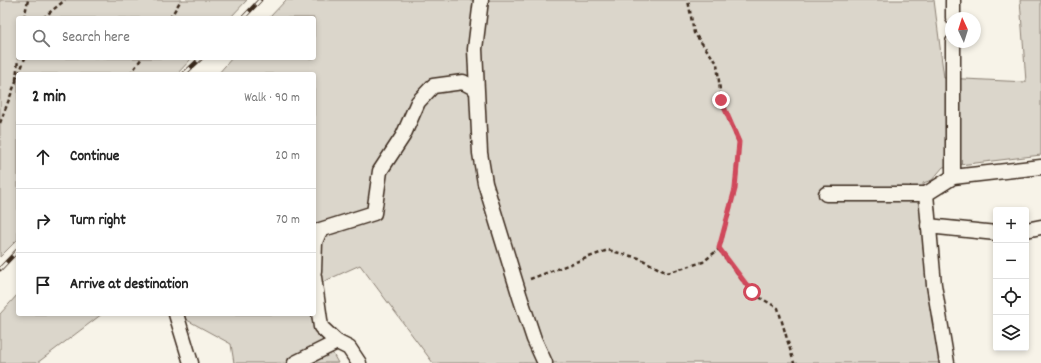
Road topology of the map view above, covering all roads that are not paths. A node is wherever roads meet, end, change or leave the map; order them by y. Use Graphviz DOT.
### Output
graph roads {
  1 [pos="481,0"];
  2 [pos="953,0"];
  3 [pos="953,12"];
  4 [pos="953,48"];
  5 [pos="476,89"];
  6 [pos="1041,167"];
  7 [pos="953,177"];
  8 [pos="826,194"];
  9 [pos="926,194"];
  10 [pos="928,226"];
  11 [pos="1041,227"];
  12 [pos="1029,229"];
  13 [pos="993,233"];
  14 [pos="316,240"];
  15 [pos="316,292"];
  16 [pos="177,316"];
  17 [pos="321,327"];
  18 [pos="337,342"];
  19 [pos="319,351"];
  20 [pos="191,363"];
  21 [pos="296,363"];
  22 [pos="359,363"];
  23 [pos="545,363"];
  24 [pos="947,363"];
  1 -- 5 [label="street"];
  2 -- 3 [label="street"];
  4 -- 7 [label="street"];
  5 -- 14 [label="street"];
  5 -- 23 [label="street"];
  6 -- 7 [label="street"];
  7 -- 9 [label="street"];
  8 -- 9 [label="street"];
  9 -- 10 [label="street"];
  10 -- 13 [label="street"];
  10 -- 24 [label="street"];
  11 -- 12 [label="street"];
  15 -- 17 [label="street"];
  16 -- 20 [label="street"];
  17 -- 18 [label="street"];
  17 -- 19 [label="street"];
  18 -- 19 [label="street"];
  18 -- 22 [label="street"];
  19 -- 21 [label="street"];
}
